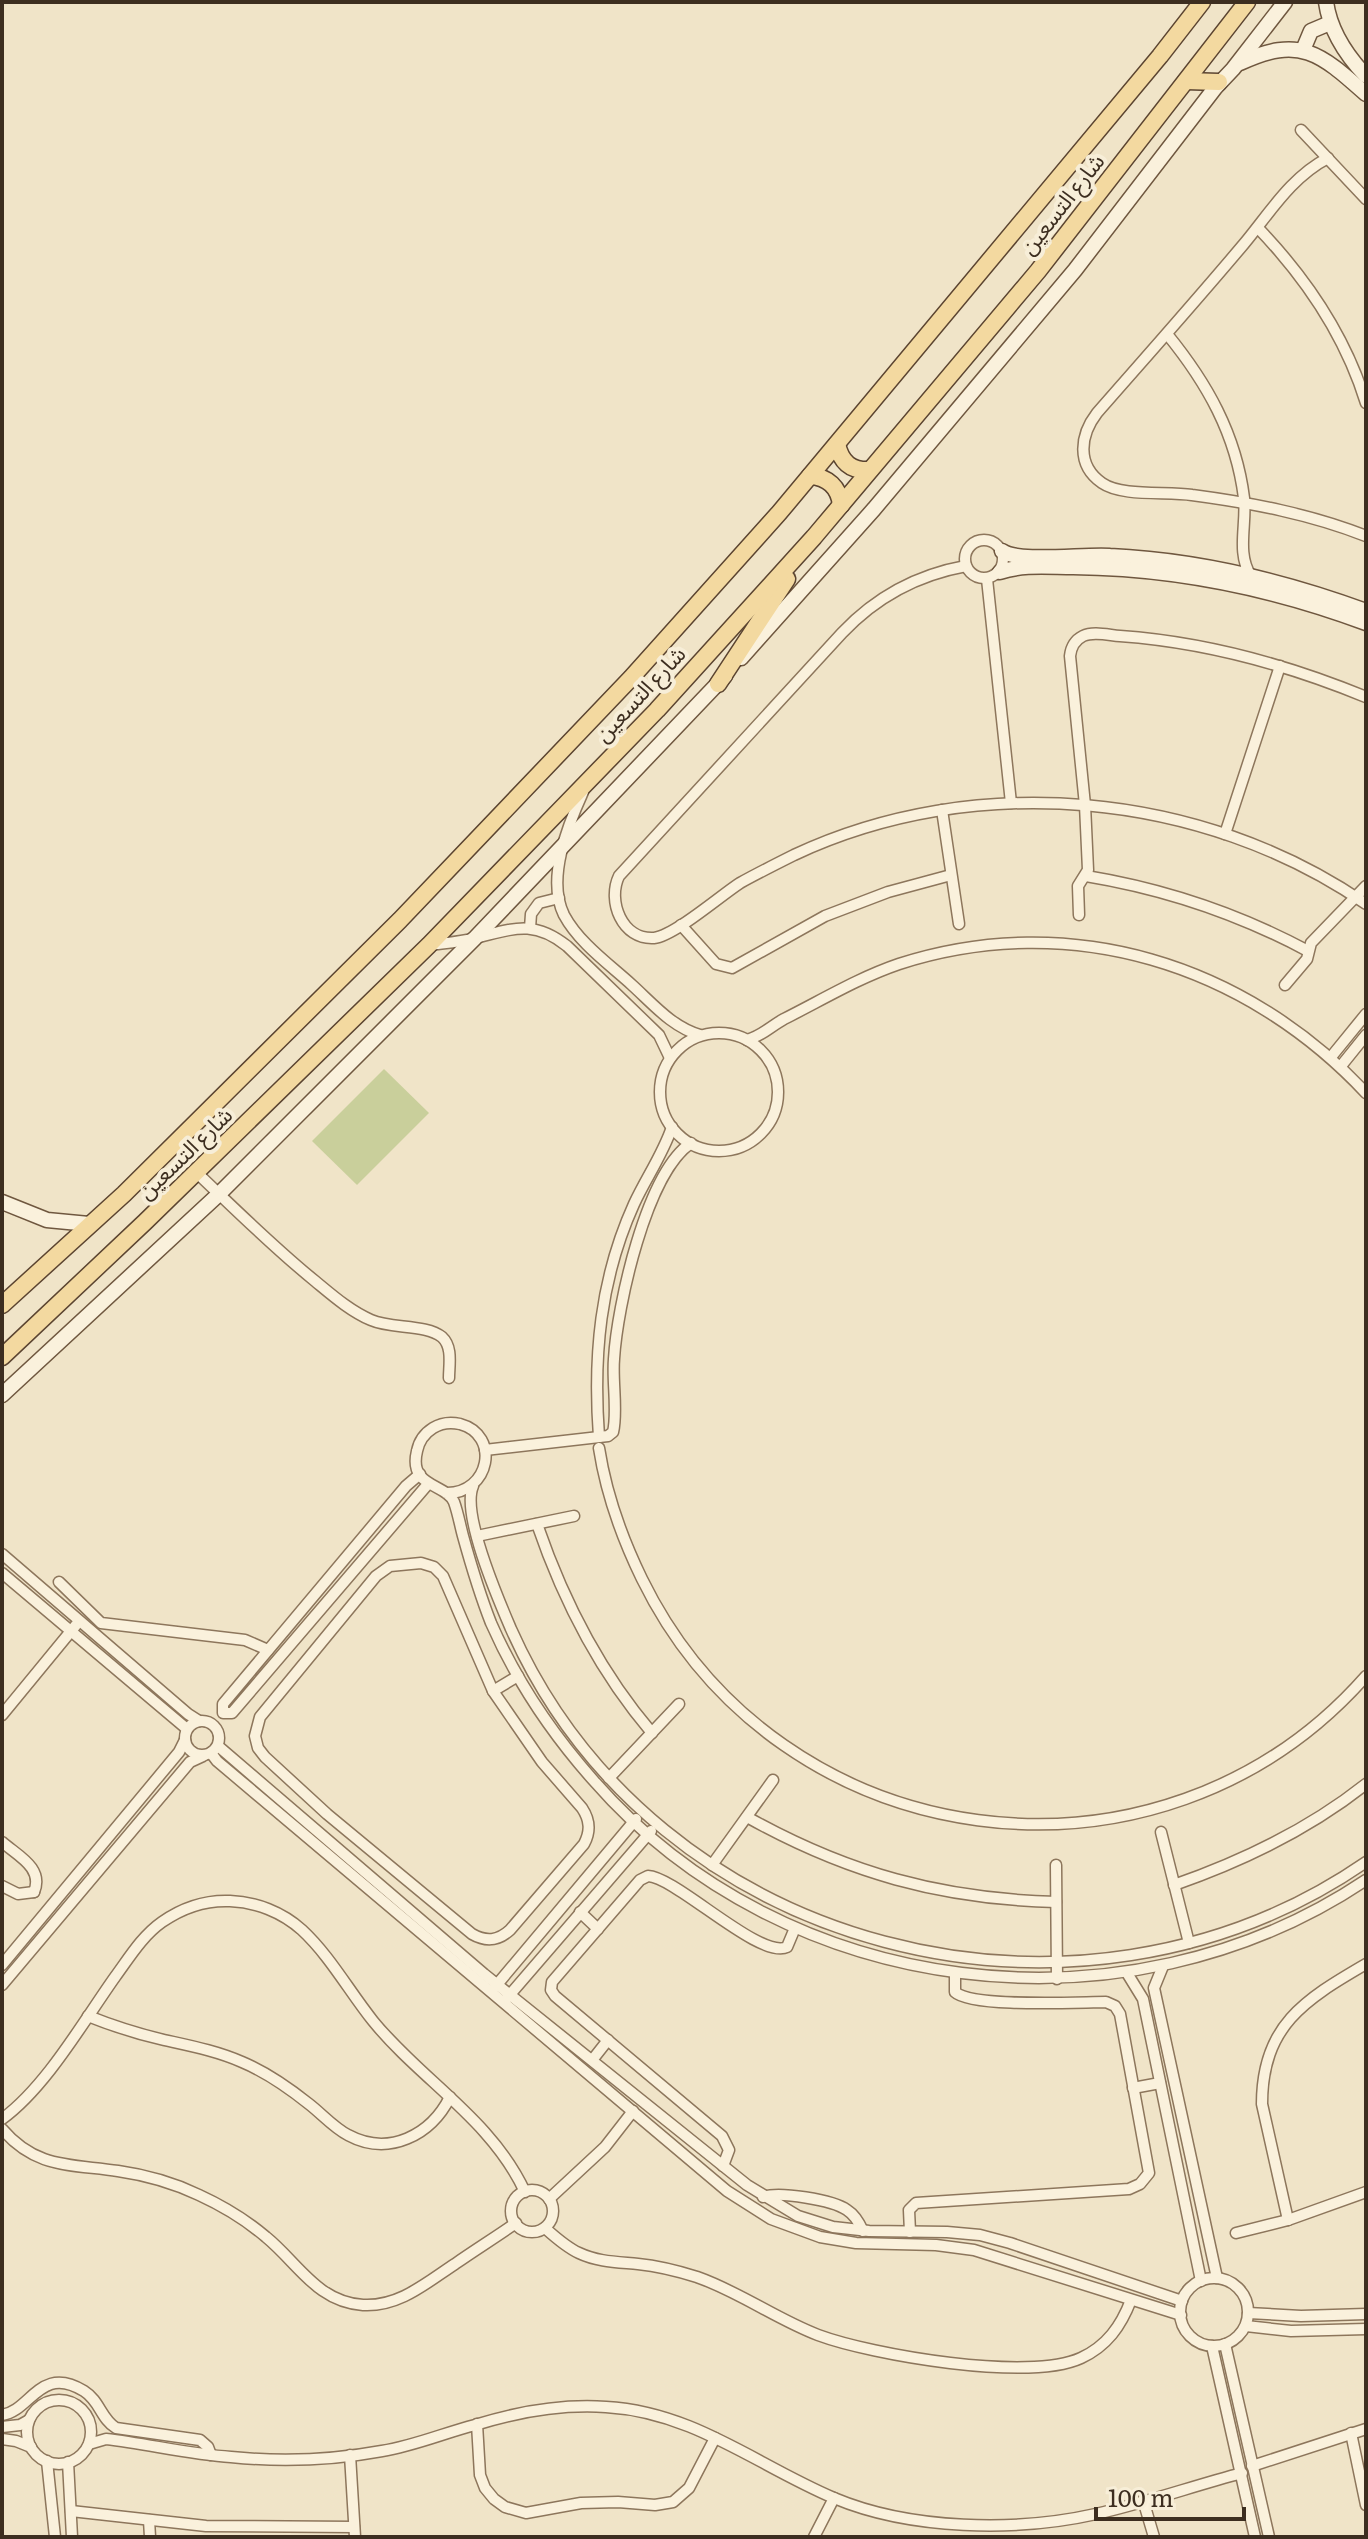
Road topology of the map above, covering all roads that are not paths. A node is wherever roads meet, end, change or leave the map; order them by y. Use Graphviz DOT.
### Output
graph roads {
  1 [pos="1202,2"];
  2 [pos="1247,2"];
  3 [pos="1285,2"];
  4 [pos="1326,2"];
  5 [pos="1330,23"];
  6 [pos="1339,41"];
  7 [pos="1303,50"];
  8 [pos="1321,58"];
  9 [pos="1237,64"];
  10 [pos="1366,76"];
  11 [pos="1186,81"];
  12 [pos="1219,82"];
  13 [pos="1366,94"];
  14 [pos="1301,130"];
  15 [pos="1328,158"];
  16 [pos="1366,199"];
  17 [pos="1258,228"];
  18 [pos="1167,334"];
  19 [pos="1366,403"];
  20 [pos="837,444"];
  21 [pos="870,470"];
  22 [pos="810,476"];
  23 [pos="1245,504"];
  24 [pos="841,505"];
  25 [pos="1366,536"];
  26 [pos="814,537"];
  27 [pos="1002,551"];
  28 [pos="1243,553"];
  29 [pos="966,566"];
  30 [pos="1223,570"];
  31 [pos="993,575"];
  32 [pos="1251,576"];
  33 [pos="1366,611"];
  34 [pos="1366,623"];
  35 [pos="1280,666"];
  36 [pos="718,684"];
  37 [pos="1366,697"];
  38 [pos="587,783"];
  39 [pos="1011,803"];
  40 [pos="1085,805"];
  41 [pos="942,810"];
  42 [pos="1225,834"];
  43 [pos="562,848"];
  44 [pos="951,875"];
  45 [pos="1086,876"];
  46 [pos="1366,886"];
  47 [pos="1356,896"];
  48 [pos="559,898"];
  49 [pos="1366,904"];
  50 [pos="1079,915"];
  51 [pos="566,918"];
  52 [pos="959,924"];
  53 [pos="681,925"];
  54 [pos="530,928"];
  55 [pos="550,934"];
  56 [pos="475,938"];
  57 [pos="429,945"];
  58 [pos="593,949"];
  59 [pos="1308,951"];
  60 [pos="582,960"];
  61 [pos="1285,985"];
  62 [pos="1366,1014"];
  63 [pos="794,1017"];
  64 [pos="701,1035"];
  65 [pos="1366,1035"];
  66 [pos="747,1040"];
  67 [pos="760,1050"];
  68 [pos="1331,1057"];
  69 [pos="670,1058"];
  70 [pos="1341,1066"];
  71 [pos="1366,1093"];
  72 [pos="672,1127"];
  73 [pos="691,1143"];
  74 [pos="196,1172"];
  75 [pos="219,1194"];
  76 [pos="2,1202"];
  77 [pos="89,1224"];
  78 [pos="2,1305"];
  79 [pos="2,1357"];
  80 [pos="449,1378"];
  81 [pos="2,1395"];
  82 [pos="599,1443"];
  83 [pos="485,1450"];
  84 [pos="420,1474"];
  85 [pos="428,1484"];
  86 [pos="473,1485"];
  87 [pos="446,1493"];
  88 [pos="574,1516"];
  89 [pos="537,1524"];
  90 [pos="477,1536"];
  91 [pos="2,1554"];
  92 [pos="2,1573"];
  93 [pos="59,1582"];
  94 [pos="80,1621"];
  95 [pos="72,1630"];
  96 [pos="268,1650"];
  97 [pos="518,1676"];
  98 [pos="1366,1676"];
  99 [pos="493,1691"];
  100 [pos="679,1704"];
  101 [pos="2,1715"];
  102 [pos="199,1721"];
  103 [pos="652,1733"];
  104 [pos="186,1735"];
  105 [pos="211,1752"];
  106 [pos="609,1778"];
  107 [pos="773,1780"];
  108 [pos="1366,1784"];
  109 [pos="641,1813"];
  110 [pos="747,1817"];
  111 [pos="633,1822"];
  112 [pos="656,1825"];
  113 [pos="1161,1832"];
  114 [pos="647,1835"];
  115 [pos="2,1842"];
  116 [pos="368,1848"];
  117 [pos="1366,1862"];
  118 [pos="354,1865"];
  119 [pos="712,1865"];
  120 [pos="1056,1865"];
  121 [pos="1355,1869"];
  122 [pos="1365,1882"];
  123 [pos="69,1885"];
  124 [pos="1174,1885"];
  125 [pos="2,1886"];
  126 [pos="34,1892"];
  127 [pos="79,1894"];
  128 [pos="1056,1902"];
  129 [pos="52,1906"];
  130 [pos="580,1912"];
  131 [pos="62,1914"];
  132 [pos="795,1928"];
  133 [pos="598,1929"];
  134 [pos="1189,1943"];
  135 [pos="1056,1961"];
  136 [pos="1366,1964"];
  137 [pos="2,1965"];
  138 [pos="1163,1966"];
  139 [pos="1127,1973"];
  140 [pos="955,1974"];
  141 [pos="1057,1979"];
  142 [pos="2,1985"];
  143 [pos="494,1988"];
  144 [pos="507,1998"];
  145 [pos="88,2016"];
  146 [pos="558,2031"];
  147 [pos="608,2040"];
  148 [pos="550,2041"];
  149 [pos="593,2059"];
  150 [pos="1160,2083"];
  151 [pos="1133,2088"];
  152 [pos="450,2097"];
  153 [pos="633,2111"];
  154 [pos="2,2119"];
  155 [pos="2,2129"];
  156 [pos="723,2166"];
  157 [pos="525,2192"];
  158 [pos="1366,2192"];
  159 [pos="763,2197"];
  160 [pos="549,2199"];
  161 [pos="1288,2220"];
  162 [pos="516,2223"];
  163 [pos="545,2228"];
  164 [pos="863,2231"];
  165 [pos="910,2232"];
  166 [pos="1236,2233"];
  167 [pos="1217,2278"];
  168 [pos="1201,2281"];
  169 [pos="1131,2300"];
  170 [pos="1182,2301"];
  171 [pos="1248,2313"];
  172 [pos="1366,2314"];
  173 [pos="1181,2315"];
  174 [pos="1246,2326"];
  175 [pos="1366,2329"];
  176 [pos="1225,2344"];
  177 [pos="1212,2346"];
  178 [pos="2,2415"];
  179 [pos="29,2420"];
  180 [pos="477,2424"];
  181 [pos="2,2427"];
  182 [pos="1366,2429"];
  183 [pos="1351,2433"];
  184 [pos="715,2438"];
  185 [pos="2,2439"];
  186 [pos="89,2444"];
  187 [pos="31,2447"];
  188 [pos="211,2455"];
  189 [pos="350,2455"];
  190 [pos="47,2461"];
  191 [pos="68,2462"];
  192 [pos="1252,2466"];
  193 [pos="1242,2473"];
  194 [pos="834,2498"];
  195 [pos="1143,2500"];
  196 [pos="1366,2505"];
  197 [pos="71,2511"];
  198 [pos="149,2520"];
  199 [pos="354,2532"];
  200 [pos="55,2537"];
  201 [pos="72,2537"];
  202 [pos="150,2537"];
  203 [pos="814,2537"];
  204 [pos="1154,2537"];
  205 [pos="1255,2537"];
  206 [pos="1269,2537"];
  1 -- 20 [label="main road, شارع التسعين"];
  2 -- 11 [label="main road, شارع التسعين"];
  3 -- 9 [label="street"];
  4 -- 5 [label="street"];
  5 -- 6 [label="street"];
  5 -- 7 [label="street"];
  6 -- 8 [label="street"];
  6 -- 10 [label="street"];
  7 -- 8 [label="street"];
  7 -- 9 [label="street"];
  8 -- 13 [label="street"];
  9 -- 12 [label="street"];
  11 -- 12 [label="main road"];
  11 -- 21 [label="main road, شارع التسعين"];
  12 -- 36 [label="street"];
  14 -- 15 [label="street"];
  15 -- 16 [label="street"];
  15 -- 17 [label="street"];
  17 -- 18 [label="street"];
  17 -- 19 [label="street"];
  18 -- 23 [label="street"];
  18 -- 23 [label="street"];
  20 -- 21 [label="main road"];
  20 -- 22 [label="main road, شارع التسعين"];
  21 -- 24 [label="main road, شارع التسعين"];
  22 -- 24 [label="main road"];
  22 -- 77 [label="main road, شارع التسعين"];
  23 -- 25 [label="street"];
  23 -- 28 [label="street"];
  24 -- 26 [label="main road, شارع التسعين"];
  26 -- 36 [label="main road"];
  26 -- 38 [label="main road, شارع التسعين"];
  27 -- 29 [label="street"];
  27 -- 30 [label="street"];
  27 -- 31 [label="street"];
  28 -- 30 [label="street"];
  28 -- 32 [label="street"];
  29 -- 31 [label="street"];
  29 -- 53 [label="street"];
  30 -- 32 [label="street"];
  31 -- 34 [label="street"];
  31 -- 39 [label="street"];
  32 -- 33 [label="street"];
  35 -- 37 [label="street"];
  35 -- 40 [label="street"];
  35 -- 42 [label="street"];
  36 -- 43 [label="street"];
  38 -- 43 [label="street"];
  38 -- 57 [label="main road, شارع التسعين"];
  39 -- 40 [label="street"];
  39 -- 41 [label="street"];
  40 -- 42 [label="street"];
  40 -- 45 [label="street"];
  41 -- 44 [label="street"];
  41 -- 53 [label="street"];
  42 -- 47 [label="street"];
  43 -- 48 [label="street"];
  43 -- 56 [label="street"];
  44 -- 52 [label="street"];
  44 -- 53 [label="street"];
  45 -- 50 [label="street"];
  45 -- 59 [label="street"];
  46 -- 47 [label="street"];
  47 -- 49 [label="street"];
  47 -- 59 [label="street"];
  48 -- 51 [label="street"];
  48 -- 54 [label="street"];
  51 -- 55 [label="street"];
  51 -- 58 [label="street"];
  54 -- 55 [label="street"];
  54 -- 56 [label="street"];
  55 -- 60 [label="street"];
  56 -- 57 [label="street"];
  56 -- 75 [label="street"];
  57 -- 74 [label="main road, شارع التسعين"];
  58 -- 60 [label="street"];
  58 -- 64 [label="street"];
  59 -- 61 [label="street"];
  60 -- 69 [label="street"];
  62 -- 68 [label="street"];
  63 -- 66 [label="street"];
  63 -- 67 [label="street"];
  63 -- 68 [label="street"];
  64 -- 66 [label="street"];
  64 -- 69 [label="street"];
  65 -- 70 [label="street"];
  66 -- 67 [label="street"];
  67 -- 73 [label="street"];
  68 -- 70 [label="street"];
  69 -- 72 [label="street"];
  70 -- 71 [label="street"];
  72 -- 73 [label="street"];
  72 -- 82 [label="street"];
  73 -- 82 [label="street"];
  74 -- 75 [label="street"];
  74 -- 79 [label="main road, شارع التسعين"];
  75 -- 80 [label="street"];
  75 -- 81 [label="street"];
  76 -- 77 [label="street"];
  77 -- 78 [label="main road, شارع التسعين"];
  82 -- 83 [label="street"];
  82 -- 98 [label="street"];
  83 -- 84 [label="street"];
  83 -- 86 [label="street"];
  84 -- 85 [label="street"];
  84 -- 96 [label="street"];
  85 -- 87 [label="street"];
  85 -- 96 [label="street"];
  86 -- 87 [label="street"];
  86 -- 90 [label="street"];
  87 -- 97 [label="street"];
  88 -- 89 [label="street"];
  89 -- 90 [label="street"];
  89 -- 103 [label="street"];
  90 -- 106 [label="street"];
  91 -- 94 [label="street"];
  92 -- 95 [label="street"];
  93 -- 96 [label="street"];
  94 -- 95 [label="street"];
  94 -- 102 [label="street"];
  95 -- 101 [label="street"];
  95 -- 104 [label="street"];
  97 -- 99 [label="street"];
  97 -- 111 [label="street"];
  99 -- 116 [label="street"];
  99 -- 116 [label="street"];
  100 -- 103 [label="street"];
  102 -- 104 [label="street"];
  102 -- 105 [label="street"];
  103 -- 106 [label="street"];
  104 -- 105 [label="street"];
  104 -- 123 [label="street"];
  105 -- 118 [label="street"];
  105 -- 127 [label="street"];
  105 -- 143 [label="street"];
  106 -- 109 [label="street"];
  107 -- 110 [label="street"];
  108 -- 124 [label="street"];
  109 -- 111 [label="street"];
  109 -- 112 [label="street"];
  110 -- 119 [label="street"];
  110 -- 128 [label="street"];
  111 -- 114 [label="street"];
  111 -- 143 [label="street"];
  112 -- 114 [label="street"];
  112 -- 119 [label="street"];
  113 -- 124 [label="street"];
  114 -- 130 [label="street"];
  114 -- 132 [label="street"];
  115 -- 126 [label="street"];
  116 -- 118 [label="street"];
  117 -- 121 [label="street"];
  118 -- 143 [label="street"];
  119 -- 135 [label="street"];
  120 -- 128 [label="street"];
  121 -- 122 [label="street"];
  121 -- 134 [label="street"];
  122 -- 138 [label="street"];
  123 -- 127 [label="street"];
  123 -- 129 [label="street"];
  124 -- 134 [label="street"];
  125 -- 126 [label="street"];
  126 -- 129 [label="street"];
  127 -- 131 [label="street"];
  128 -- 135 [label="street"];
  129 -- 131 [label="street"];
  129 -- 137 [label="street"];
  130 -- 133 [label="street"];
  130 -- 144 [label="street"];
  131 -- 142 [label="street"];
  132 -- 133 [label="street"];
  132 -- 140 [label="street"];
  133 -- 147 [label="street"];
  134 -- 135 [label="street"];
  135 -- 141 [label="street"];
  136 -- 161 [label="street"];
  138 -- 139 [label="street"];
  138 -- 167 [label="street"];
  139 -- 141 [label="street"];
  139 -- 150 [label="street"];
  140 -- 141 [label="street"];
  140 -- 151 [label="street"];
  143 -- 144 [label="street"];
  144 -- 146 [label="street"];
  144 -- 148 [label="street"];
  145 -- 152 [label="street"];
  145 -- 152 [label="street"];
  145 -- 154 [label="street"];
  146 -- 148 [label="street"];
  146 -- 149 [label="street"];
  147 -- 149 [label="street"];
  147 -- 156 [label="street"];
  148 -- 153 [label="street"];
  149 -- 156 [label="street"];
  150 -- 151 [label="street"];
  150 -- 168 [label="street"];
  151 -- 165 [label="street"];
  152 -- 157 [label="street"];
  153 -- 160 [label="street"];
  153 -- 169 [label="street"];
  155 -- 162 [label="street"];
  156 -- 159 [label="street"];
  157 -- 160 [label="street"];
  157 -- 162 [label="street"];
  158 -- 161 [label="street"];
  159 -- 164 [label="street"];
  159 -- 164 [label="street"];
  160 -- 163 [label="street"];
  161 -- 166 [label="street"];
  162 -- 163 [label="street"];
  163 -- 169 [label="street"];
  164 -- 165 [label="street"];
  165 -- 170 [label="street"];
  167 -- 168 [label="street"];
  167 -- 171 [label="street"];
  168 -- 170 [label="street"];
  169 -- 173 [label="street"];
  170 -- 173 [label="street"];
  171 -- 172 [label="street"];
  171 -- 174 [label="street"];
  173 -- 177 [label="street"];
  174 -- 175 [label="street"];
  174 -- 176 [label="street"];
  176 -- 177 [label="street"];
  176 -- 192 [label="street"];
  177 -- 193 [label="street"];
  178 -- 188 [label="street"];
  179 -- 181 [label="street"];
  179 -- 186 [label="street"];
  179 -- 187 [label="street"];
  180 -- 184 [label="street"];
  180 -- 184 [label="street"];
  180 -- 189 [label="street"];
  182 -- 183 [label="street"];
  183 -- 192 [label="street"];
  183 -- 196 [label="street"];
  184 -- 194 [label="street"];
  185 -- 187 [label="street"];
  186 -- 188 [label="street"];
  186 -- 191 [label="street"];
  187 -- 190 [label="street"];
  188 -- 189 [label="street"];
  189 -- 199 [label="street"];
  190 -- 191 [label="street"];
  190 -- 200 [label="street"];
  191 -- 197 [label="street"];
  192 -- 206 [label="street"];
  193 -- 195 [label="street"];
  193 -- 205 [label="street"];
  194 -- 195 [label="street"];
  194 -- 203 [label="street"];
  195 -- 204 [label="street"];
  197 -- 198 [label="street"];
  197 -- 201 [label="street"];
  198 -- 199 [label="street"];
  198 -- 202 [label="street"];
}
